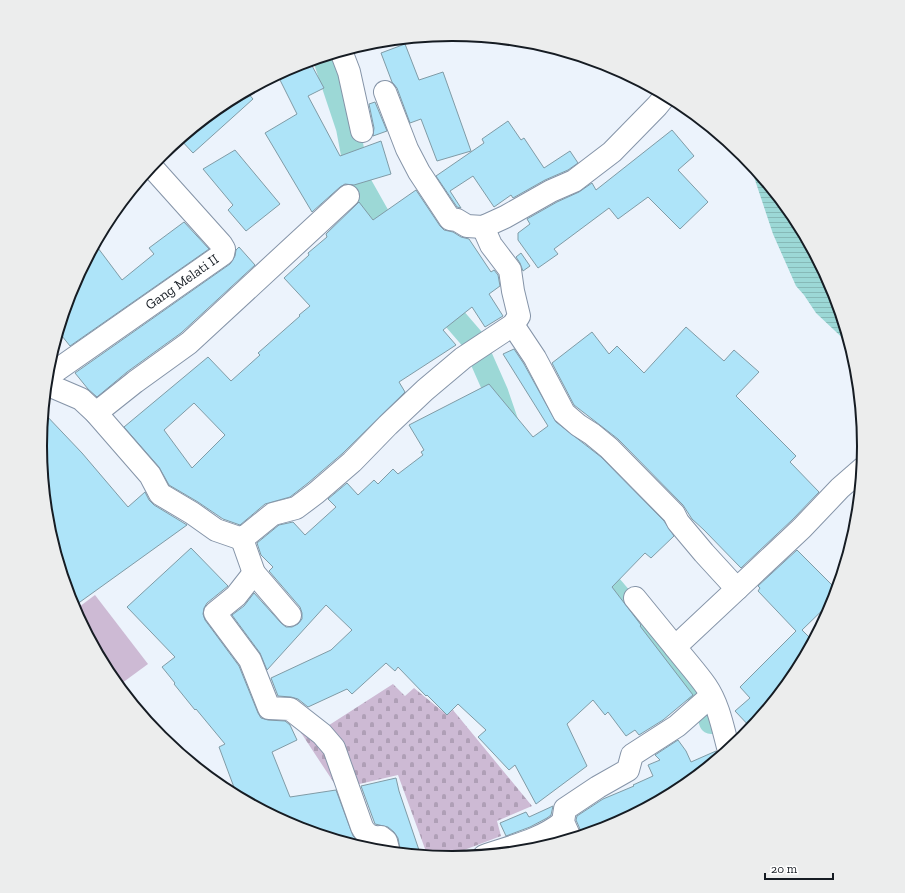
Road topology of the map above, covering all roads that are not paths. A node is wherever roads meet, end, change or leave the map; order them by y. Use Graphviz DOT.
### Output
graph roads {
  1 [pos="343,57"];
  2 [pos="385,92"];
  3 [pos="662,99"];
  4 [pos="362,131"];
  5 [pos="156,171"];
  6 [pos="348,196"];
  7 [pos="483,227"];
  8 [pos="513,325"];
  9 [pos="54,372"];
  10 [pos="51,386"];
  11 [pos="96,413"];
  12 [pos="857,473"];
  13 [pos="242,539"];
  14 [pos="254,573"];
  15 [pos="737,588"];
  16 [pos="635,598"];
  17 [pos="290,615"];
  18 [pos="675,647"];
  19 [pos="705,701"];
  20 [pos="727,744"];
  21 [pos="567,831"];
  22 [pos="387,847"];
  23 [pos="508,848"];
  1 -- 4 [label="street"];
  2 -- 7 [label="street"];
  3 -- 7 [label="street"];
  5 -- 9 [label="street, Gang Melati II"];
  6 -- 11 [label="street"];
  7 -- 8 [label="street"];
  8 -- 13 [label="street"];
  8 -- 15 [label="street"];
  10 -- 11 [label="street"];
  11 -- 13 [label="street"];
  12 -- 15 [label="street"];
  13 -- 14 [label="street"];
  14 -- 17 [label="street"];
  14 -- 22 [label="street"];
  15 -- 18 [label="street"];
  16 -- 18 [label="street"];
  18 -- 19 [label="street"];
  19 -- 20 [label="street"];
  19 -- 21 [label="street"];
  21 -- 23 [label="street"];
}
